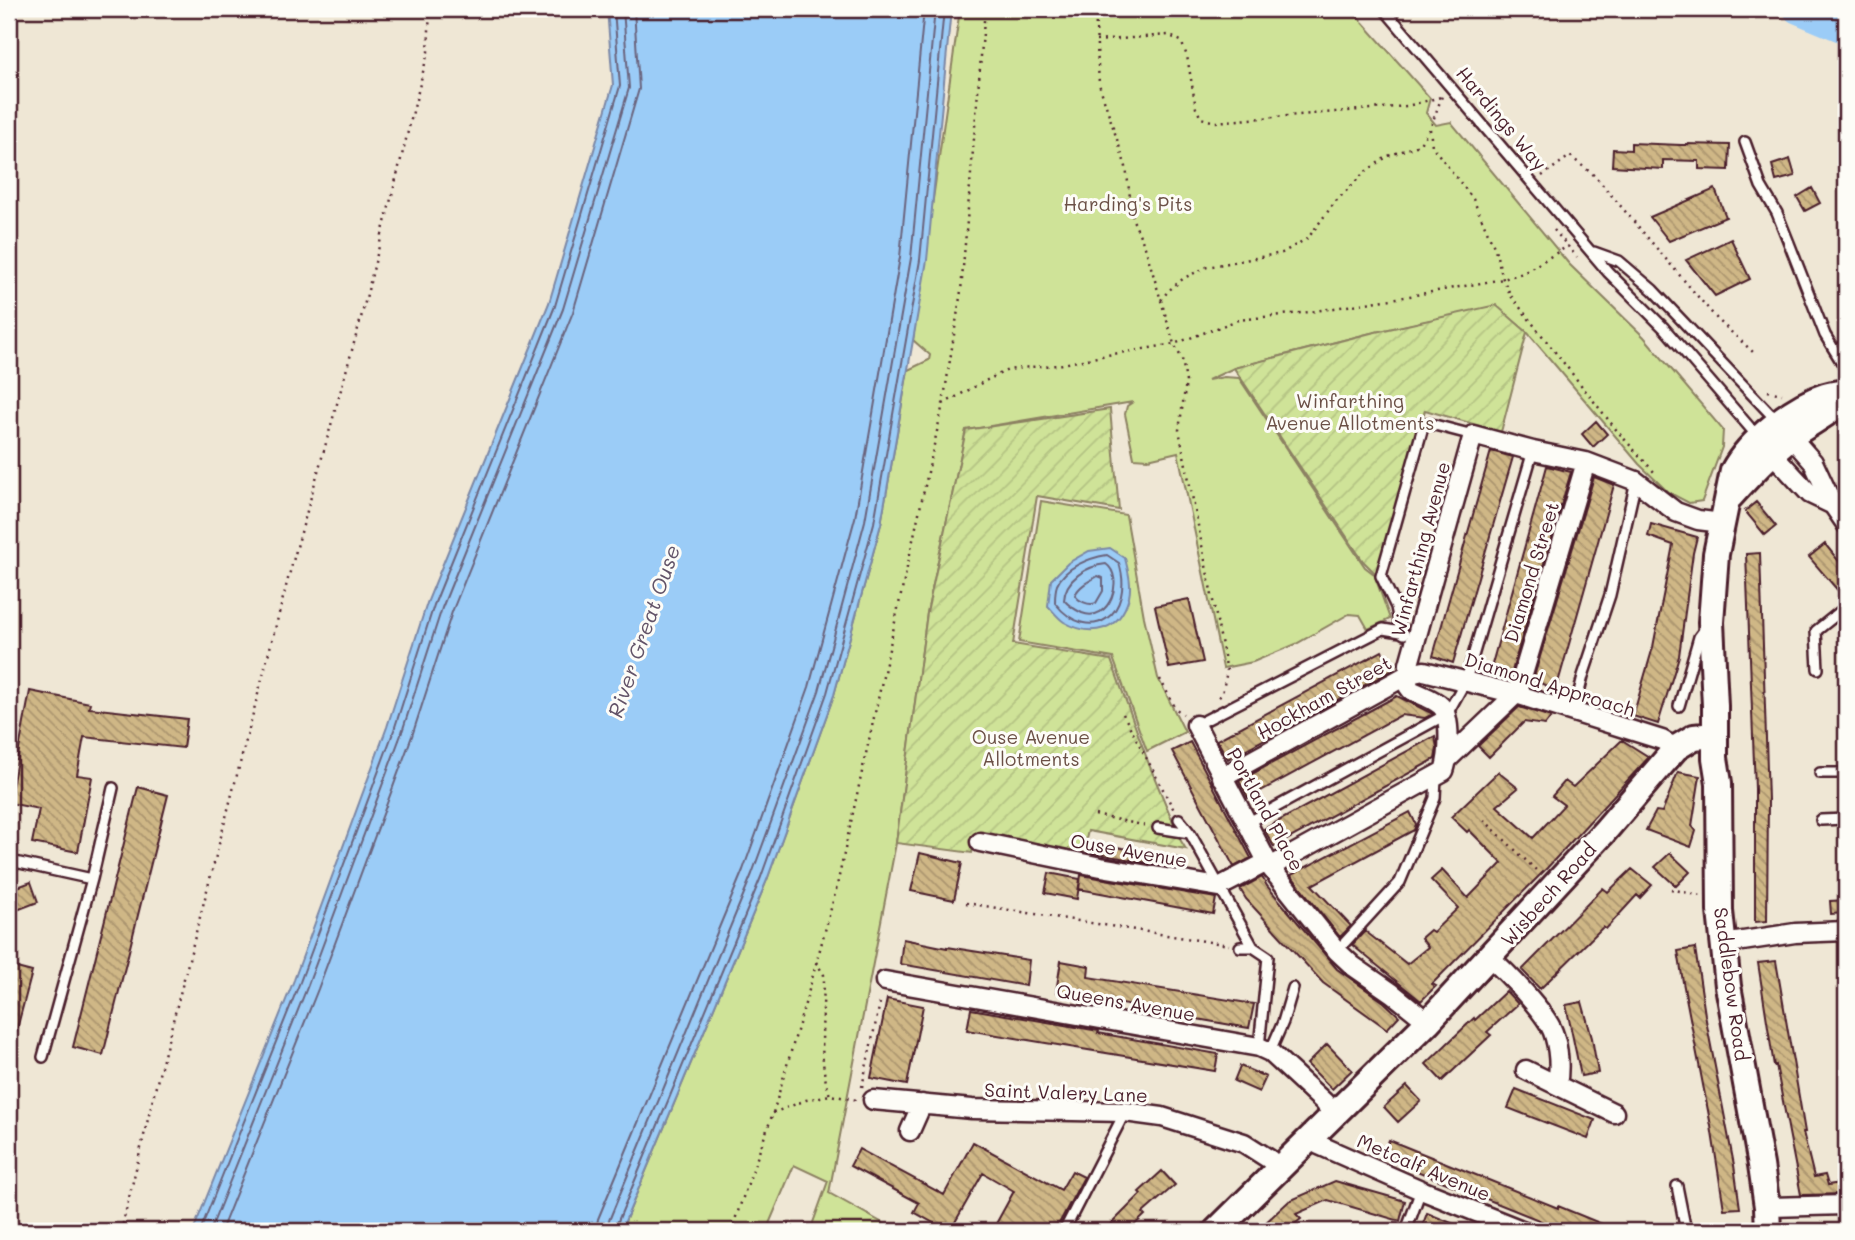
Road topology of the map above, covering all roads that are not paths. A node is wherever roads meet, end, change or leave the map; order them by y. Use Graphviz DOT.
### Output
graph roads {
  1 [pos="1384,9"];
  2 [pos="1745,142"];
  3 [pos="1592,251"];
  4 [pos="1846,369"];
  5 [pos="1846,392"];
  6 [pos="1846,399"];
  7 [pos="1785,430"];
  8 [pos="1473,435"];
  9 [pos="1765,445"];
  10 [pos="1533,451"];
  11 [pos="1586,462"];
  12 [pos="1636,481"];
  13 [pos="1833,505"];
  14 [pos="1724,511"];
  15 [pos="1846,524"];
  16 [pos="1846,607"];
  17 [pos="1710,622"];
  18 [pos="1401,632"];
  19 [pos="1416,644"];
  20 [pos="1818,669"];
  21 [pos="1409,674"];
  22 [pos="1466,680"];
  23 [pos="1516,694"];
  24 [pos="1679,706"];
  25 [pos="1574,712"];
  26 [pos="1447,714"];
  27 [pos="1196,725"];
  28 [pos="1714,735"];
  29 [pos="1676,748"];
  30 [pos="1448,759"];
  31 [pos="1821,773"];
  32 [pos="1846,773"];
  33 [pos="1222,777"];
  34 [pos="1436,777"];
  35 [pos="113,788"];
  36 [pos="1179,819"];
  37 [pos="1821,820"];
  38 [pos="1846,820"];
  39 [pos="1247,823"];
  40 [pos="1158,828"];
  41 [pos="1190,833"];
  42 [pos="980,842"];
  43 [pos="9,858"];
  44 [pos="1268,865"];
  45 [pos="93,879"];
  46 [pos="1219,887"];
  47 [pos="1846,931"];
  48 [pos="1723,944"];
  49 [pos="1240,947"];
  50 [pos="1253,947"];
  51 [pos="1337,951"];
  52 [pos="1490,958"];
  53 [pos="885,981"];
  54 [pos="1293,988"];
  55 [pos="1428,1023"];
  56 [pos="1264,1049"];
  57 [pos="43,1057"];
  58 [pos="1526,1070"];
  59 [pos="1557,1085"];
  60 [pos="866,1100"];
  61 [pos="922,1104"];
  62 [pos="1125,1112"];
  63 [pos="1614,1113"];
  64 [pos="1334,1115"];
  65 [pos="909,1131"];
  66 [pos="1309,1139"];
  67 [pos="1280,1169"];
  68 [pos="1677,1186"];
  69 [pos="1420,1189"];
  70 [pos="1846,1205"];
  71 [pos="1767,1219"];
  72 [pos="1066,1227"];
  73 [pos="1216,1231"];
  74 [pos="1406,1231"];
  75 [pos="1524,1231"];
  76 [pos="1686,1231"];
  1 -- 3 [label="lane, Hardings Way"];
  2 -- 4 [label="lane"];
  3 -- 7 [label="lane, Hardings Way"];
  3 -- 9 [label="lane, Hardings Way"];
  5 -- 7 [label="street"];
  6 -- 7 [label="street"];
  7 -- 9 [label="street"];
  7 -- 13 [label="street"];
  8 -- 10 [label="street"];
  8 -- 18 [label="lane"];
  8 -- 19 [label="street, Winfarthing Avenue"];
  9 -- 13 [label="street"];
  9 -- 14 [label="street"];
  10 -- 11 [label="street"];
  10 -- 22 [label="lane"];
  11 -- 12 [label="street"];
  11 -- 23 [label="street, Diamond Street"];
  12 -- 14 [label="street"];
  12 -- 25 [label="lane"];
  13 -- 15 [label="street"];
  14 -- 17 [label="street"];
  16 -- 20 [label="lane"];
  17 -- 24 [label="lane"];
  17 -- 28 [label="street"];
  18 -- 19 [label="lane"];
  18 -- 27 [label="lane"];
  19 -- 21 [label="street, Winfarthing Avenue"];
  21 -- 22 [label="street, Diamond Approach"];
  21 -- 26 [label="street"];
  21 -- 33 [label="street, Hockham Street"];
  22 -- 23 [label="street, Diamond Approach"];
  22 -- 26 [label="lane"];
  23 -- 25 [label="street, Diamond Approach"];
  23 -- 30 [label="street"];
  25 -- 29 [label="street, Diamond Approach"];
  26 -- 30 [label="street"];
  26 -- 39 [label="lane"];
  27 -- 33 [label="street, Portland Place"];
  28 -- 29 [label="street, Wisbech Road"];
  28 -- 48 [label="street, Saddlebow Road"];
  29 -- 52 [label="street, Wisbech Road"];
  30 -- 34 [label="street"];
  31 -- 32 [label="lane"];
  33 -- 39 [label="street, Portland Place"];
  34 -- 44 [label="street"];
  34 -- 51 [label="lane"];
  35 -- 45 [label="lane"];
  36 -- 41 [label="lane"];
  37 -- 38 [label="lane"];
  39 -- 44 [label="street, Portland Place"];
  40 -- 41 [label="lane"];
  41 -- 46 [label="lane"];
  42 -- 46 [label="street, Ouse Avenue"];
  43 -- 45 [label="lane"];
  44 -- 46 [label="street"];
  44 -- 51 [label="street, Portland Place"];
  45 -- 57 [label="lane"];
  46 -- 50 [label="lane"];
  47 -- 48 [label="street"];
  48 -- 71 [label="street, Saddlebow Road"];
  49 -- 50 [label="lane"];
  50 -- 56 [label="lane"];
  51 -- 55 [label="street, Portland Place"];
  52 -- 55 [label="street, Wisbech Road"];
  52 -- 59 [label="street"];
  53 -- 56 [label="street, Queens Avenue"];
  54 -- 56 [label="lane"];
  55 -- 64 [label="street, Wisbech Road"];
  56 -- 64 [label="street"];
  58 -- 59 [label="street"];
  59 -- 63 [label="street"];
  60 -- 61 [label="street, Saint Valery Lane"];
  61 -- 62 [label="street, Saint Valery Lane"];
  61 -- 65 [label="street"];
  62 -- 67 [label="street, Saint Valery Lane"];
  62 -- 72 [label="lane"];
  64 -- 66 [label="street, Wisbech Road"];
  66 -- 67 [label="street, Wisbech Road"];
  66 -- 69 [label="street, Metcalf Avenue"];
  67 -- 73 [label="street, Wisbech Road"];
  68 -- 76 [label="lane"];
  69 -- 74 [label="lane"];
  69 -- 75 [label="street, Metcalf Avenue"];
  70 -- 71 [label="street"];
}
